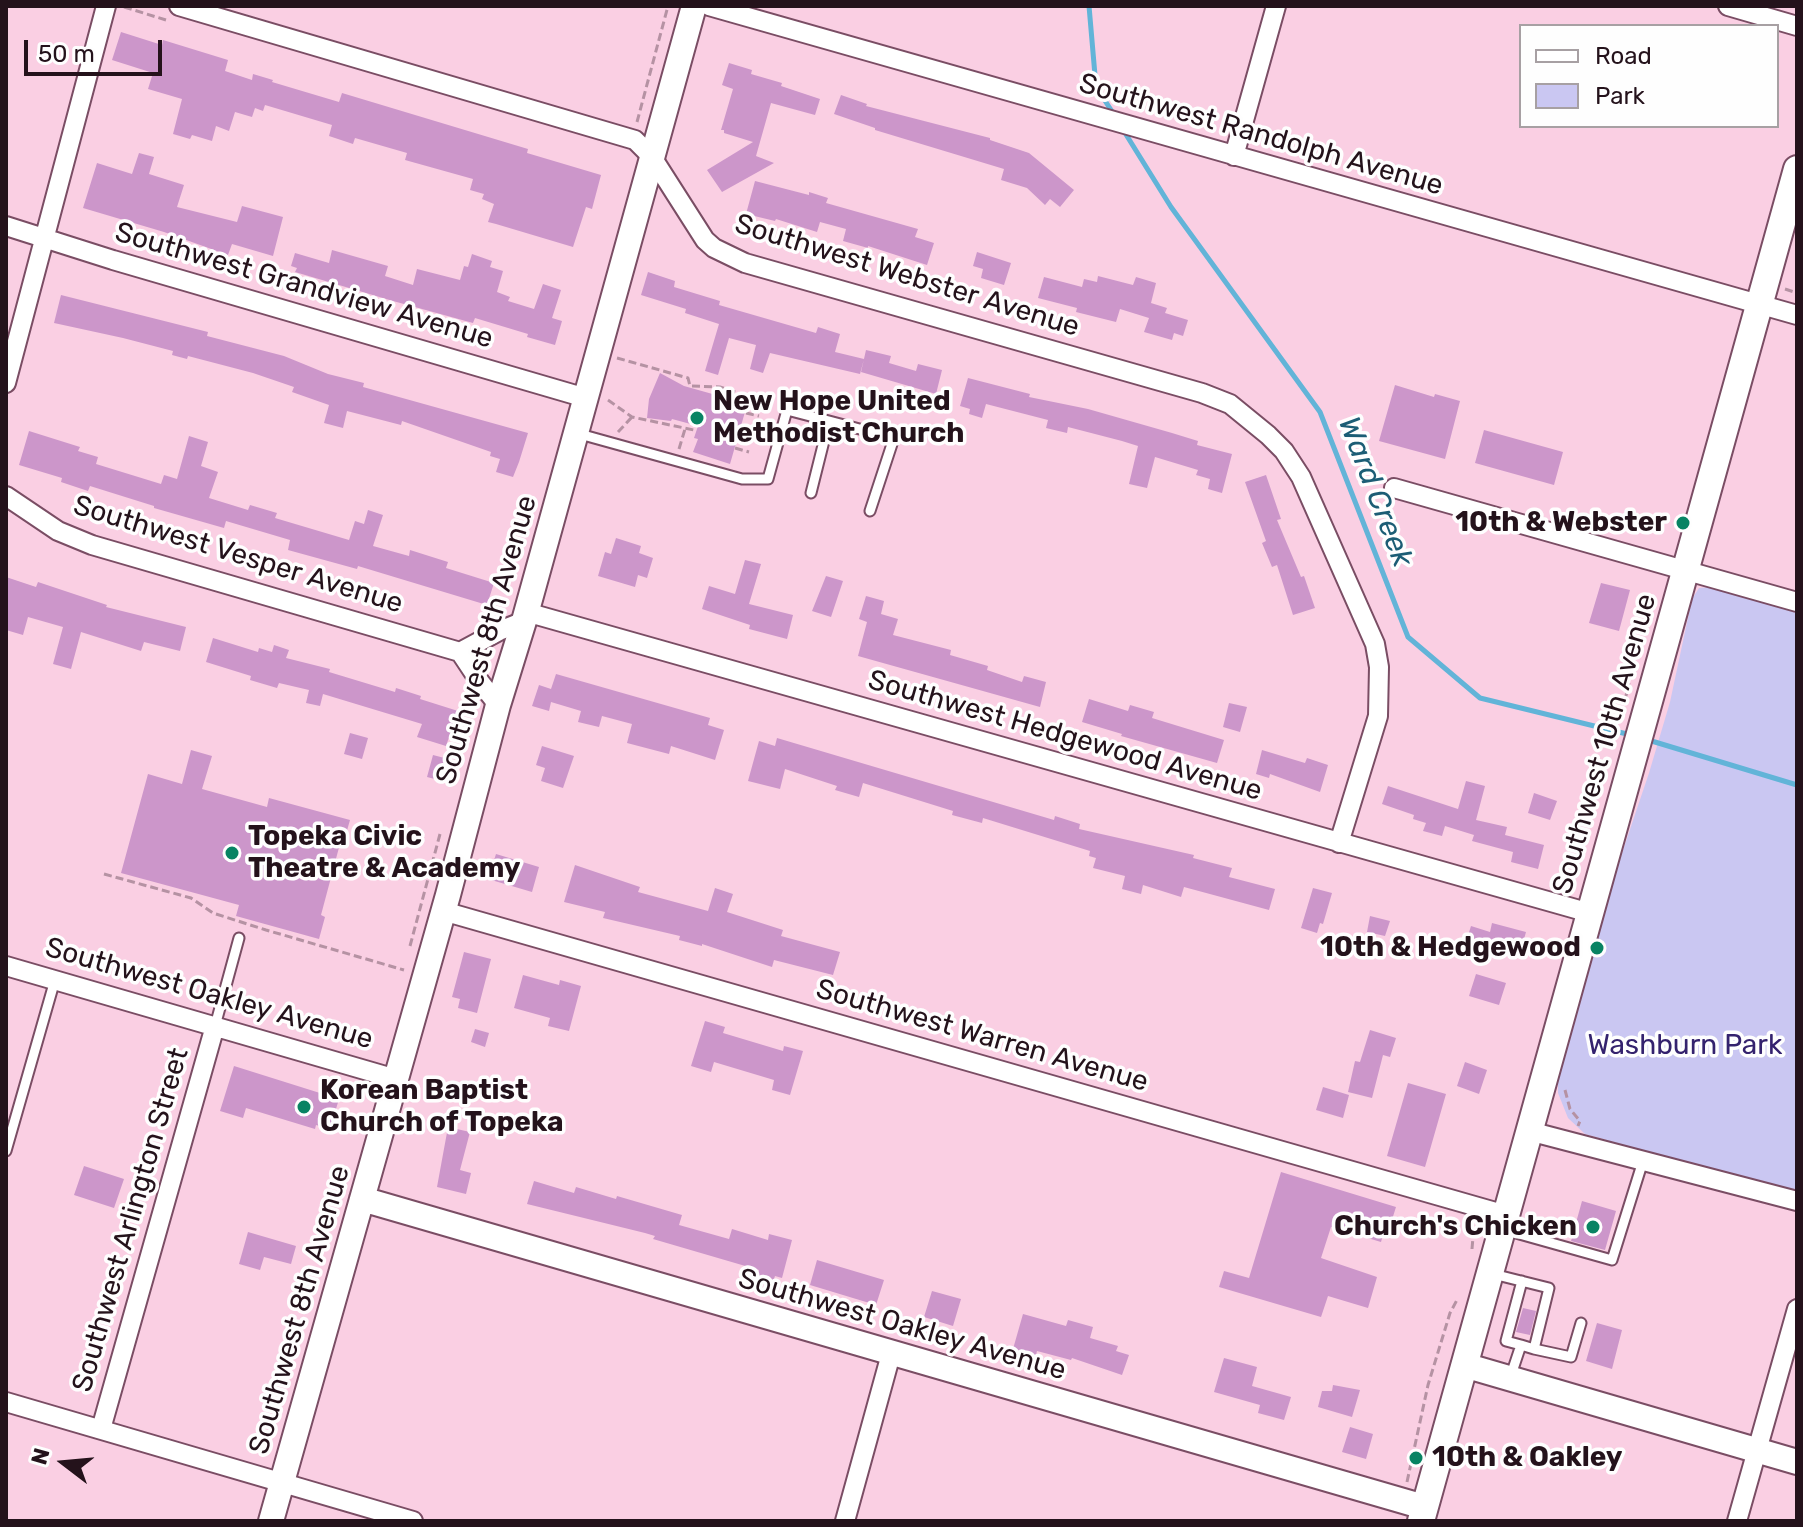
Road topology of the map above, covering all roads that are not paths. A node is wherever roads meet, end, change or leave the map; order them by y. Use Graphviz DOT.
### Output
graph roads {
  1 [pos="106,6"];
  2 [pos="179,6"];
  3 [pos="694,6"];
  4 [pos="709,6"];
  5 [pos="1276,6"];
  6 [pos="1728,6"];
  7 [pos="1797,26"];
  8 [pos="1234,156"];
  9 [pos="652,157"];
  10 [pos="1797,169"];
  11 [pos="6,226"];
  12 [pos="43,239"];
  13 [pos="1760,305"];
  14 [pos="1797,315"];
  15 [pos="6,383"];
  16 [pos="593,396"];
  17 [pos="829,421"];
  18 [pos="576,433"];
  19 [pos="1394,488"];
  20 [pos="811,493"];
  21 [pos="6,496"];
  22 [pos="870,511"];
  23 [pos="1687,572"];
  24 [pos="1797,602"];
  25 [pos="525,616"];
  26 [pos="460,652"];
  27 [pos="498,705"];
  28 [pos="1339,843"];
  29 [pos="443,911"];
  30 [pos="1590,913"];
  31 [pos="239,938"];
  32 [pos="6,966"];
  33 [pos="55,980"];
  34 [pos="215,1026"];
  35 [pos="396,1079"];
  36 [pos="1529,1131"];
  37 [pos="6,1151"];
  38 [pos="1643,1161"];
  39 [pos="362,1199"];
  40 [pos="1797,1201"];
  41 [pos="1504,1222"];
  42 [pos="1490,1273"];
  43 [pos="1522,1281"];
  44 [pos="1797,1309"];
  45 [pos="1581,1323"];
  46 [pos="1521,1345"];
  47 [pos="1534,1349"];
  48 [pos="891,1354"];
  49 [pos="1464,1365"];
  50 [pos="1509,1378"];
  51 [pos="6,1402"];
  52 [pos="101,1429"];
  53 [pos="1757,1451"];
  54 [pos="1797,1462"];
  55 [pos="282,1484"];
  56 [pos="1415,1510"];
  57 [pos="271,1521"];
  58 [pos="413,1521"];
  59 [pos="845,1521"];
  60 [pos="1737,1521"];
  1 -- 12 [label="street"];
  2 -- 9 [label="street, Southwest Webster Avenue"];
  3 -- 9 [label="street, Southwest 8th Avenue"];
  4 -- 8 [label="street, Southwest Randolph Avenue"];
  5 -- 8 [label="street"];
  6 -- 7 [label="street"];
  8 -- 13 [label="street, Southwest Randolph Avenue"];
  9 -- 16 [label="street, Southwest 8th Avenue"];
  9 -- 28 [label="street, Southwest Webster Avenue"];
  10 -- 13 [label="main road, Southwest 10th Avenue"];
  11 -- 12 [label="street, Southwest Grandview Avenue"];
  12 -- 15 [label="street"];
  12 -- 16 [label="street, Southwest Grandview Avenue"];
  13 -- 14 [label="street, Southwest Randolph Avenue"];
  13 -- 23 [label="main road, Southwest 10th Avenue"];
  16 -- 18 [label="street, Southwest 8th Avenue"];
  17 -- 18 [label="lane"];
  17 -- 20 [label="lane"];
  17 -- 22 [label="lane"];
  18 -- 25 [label="street, Southwest 8th Avenue"];
  19 -- 23 [label="street"];
  21 -- 26 [label="street, Southwest Vesper Avenue"];
  23 -- 24 [label="street"];
  23 -- 30 [label="main road, Southwest 10th Avenue"];
  25 -- 26 [label="street"];
  25 -- 27 [label="street, Southwest 8th Avenue"];
  25 -- 28 [label="street, Southwest Hedgewood Avenue"];
  26 -- 27 [label="street"];
  27 -- 29 [label="street, Southwest 8th Avenue"];
  28 -- 30 [label="street, Southwest Hedgewood Avenue"];
  29 -- 35 [label="street, Southwest 8th Avenue"];
  29 -- 41 [label="street, Southwest Warren Avenue"];
  30 -- 36 [label="main road, Southwest 10th Avenue"];
  31 -- 34 [label="lane"];
  32 -- 33 [label="street, Southwest Oakley Avenue"];
  33 -- 34 [label="street, Southwest Oakley Avenue"];
  33 -- 37 [label="lane"];
  34 -- 35 [label="street, Southwest Oakley Avenue"];
  34 -- 52 [label="street, Southwest Arlington Street"];
  35 -- 39 [label="street, Southwest 8th Avenue"];
  36 -- 38 [label="street"];
  36 -- 41 [label="main road, Southwest 10th Avenue"];
  38 -- 40 [label="street"];
  38 -- 41 [label="lane"];
  39 -- 48 [label="street, Southwest Oakley Avenue"];
  39 -- 55 [label="street, Southwest 8th Avenue"];
  41 -- 42 [label="main road, Southwest 10th Avenue"];
  42 -- 43 [label="lane"];
  42 -- 49 [label="main road, Southwest 10th Avenue"];
  43 -- 46 [label="lane"];
  43 -- 47 [label="lane"];
  44 -- 53 [label="street"];
  45 -- 47 [label="lane"];
  46 -- 47 [label="lane"];
  46 -- 50 [label="lane"];
  48 -- 56 [label="street, Southwest Oakley Avenue"];
  48 -- 59 [label="street"];
  49 -- 50 [label="street"];
  49 -- 56 [label="main road, Southwest 10th Avenue"];
  50 -- 53 [label="street"];
  51 -- 52 [label="street"];
  52 -- 55 [label="street"];
  53 -- 54 [label="street"];
  53 -- 60 [label="street"];
  55 -- 57 [label="street, Southwest 8th Avenue"];
  55 -- 58 [label="street"];
}
